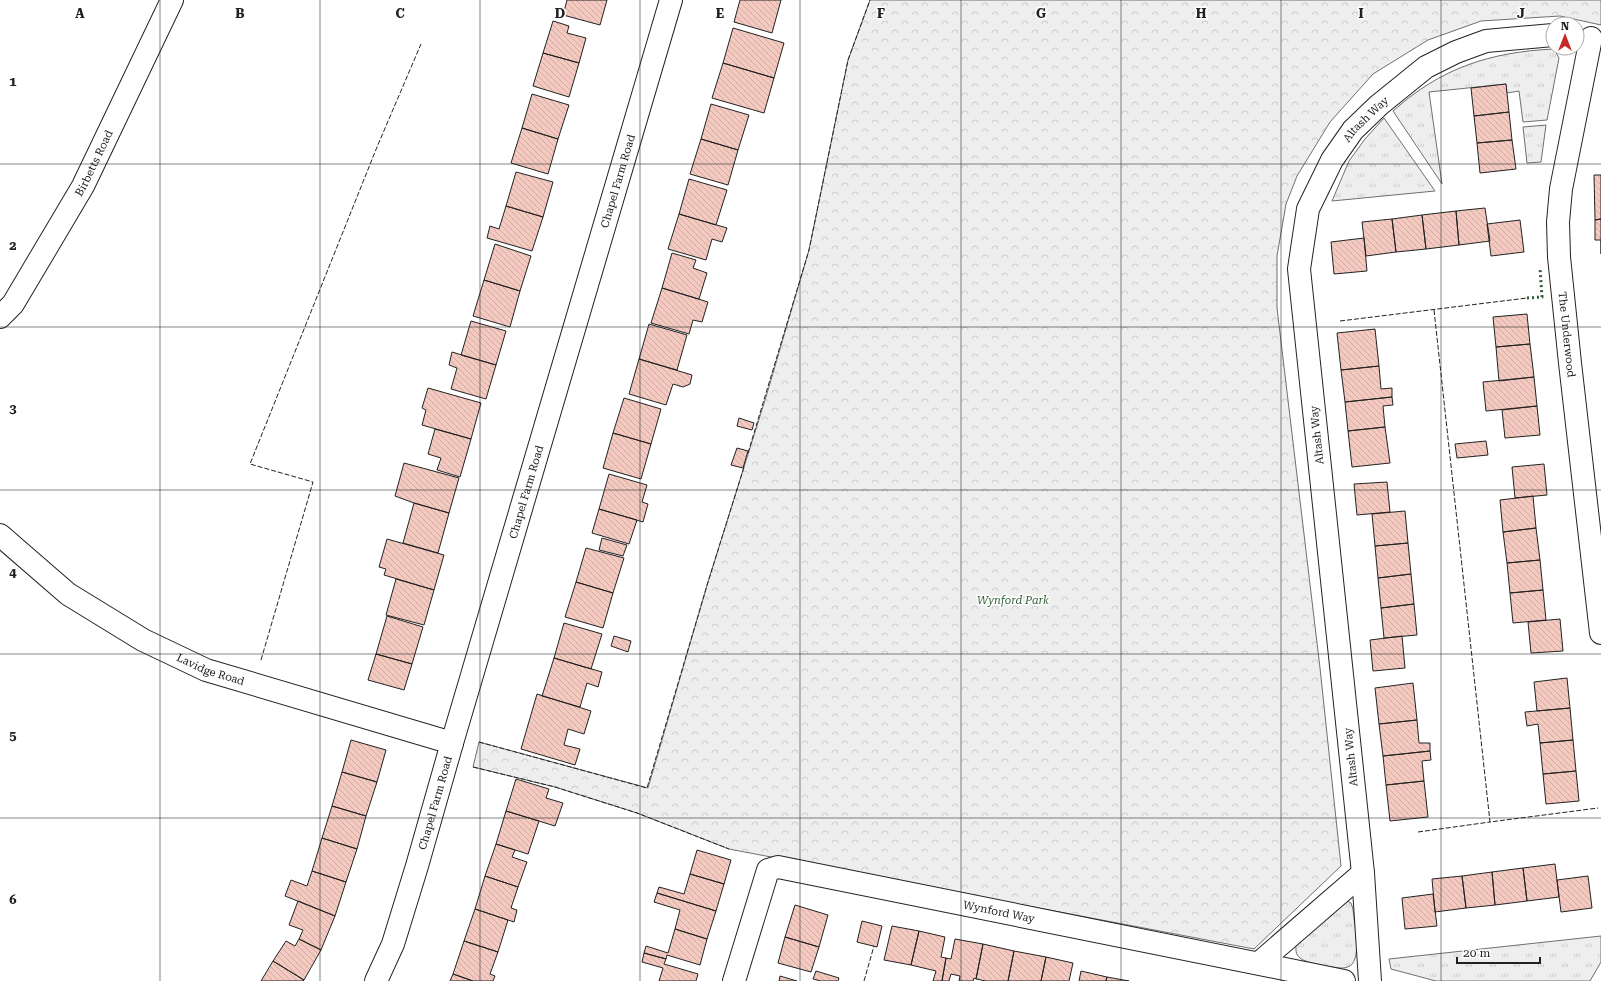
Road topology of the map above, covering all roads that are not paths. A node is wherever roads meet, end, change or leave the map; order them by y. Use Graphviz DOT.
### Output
graph roads {
  1 [pos="172,0"];
  2 [pos="671,0"];
  3 [pos="1545,36"];
  4 [pos="1590,38"];
  5 [pos="0,316"];
  6 [pos="0,535"];
  7 [pos="1601,634"];
  8 [pos="452,742"];
  9 [pos="1363,873"];
  10 [pos="1259,963"];
  11 [pos="376,981"];
  12 [pos="734,981"];
  13 [pos="1344,981"];
  14 [pos="1370,981"];
  1 -- 5 [label="street, Birbetts Road"];
  2 -- 8 [label="street, Chapel Farm Road"];
  3 -- 9 [label="street, Altash Way"];
  4 -- 7 [label="street, The Underwood"];
  6 -- 8 [label="street, Lavidge Road"];
  8 -- 11 [label="street, Chapel Farm Road"];
  9 -- 10 [label="street"];
  9 -- 14 [label="street, Altash Way"];
  10 -- 12 [label="street, Wynford Way"];
  10 -- 13 [label="street, Wynford Way"];
}
